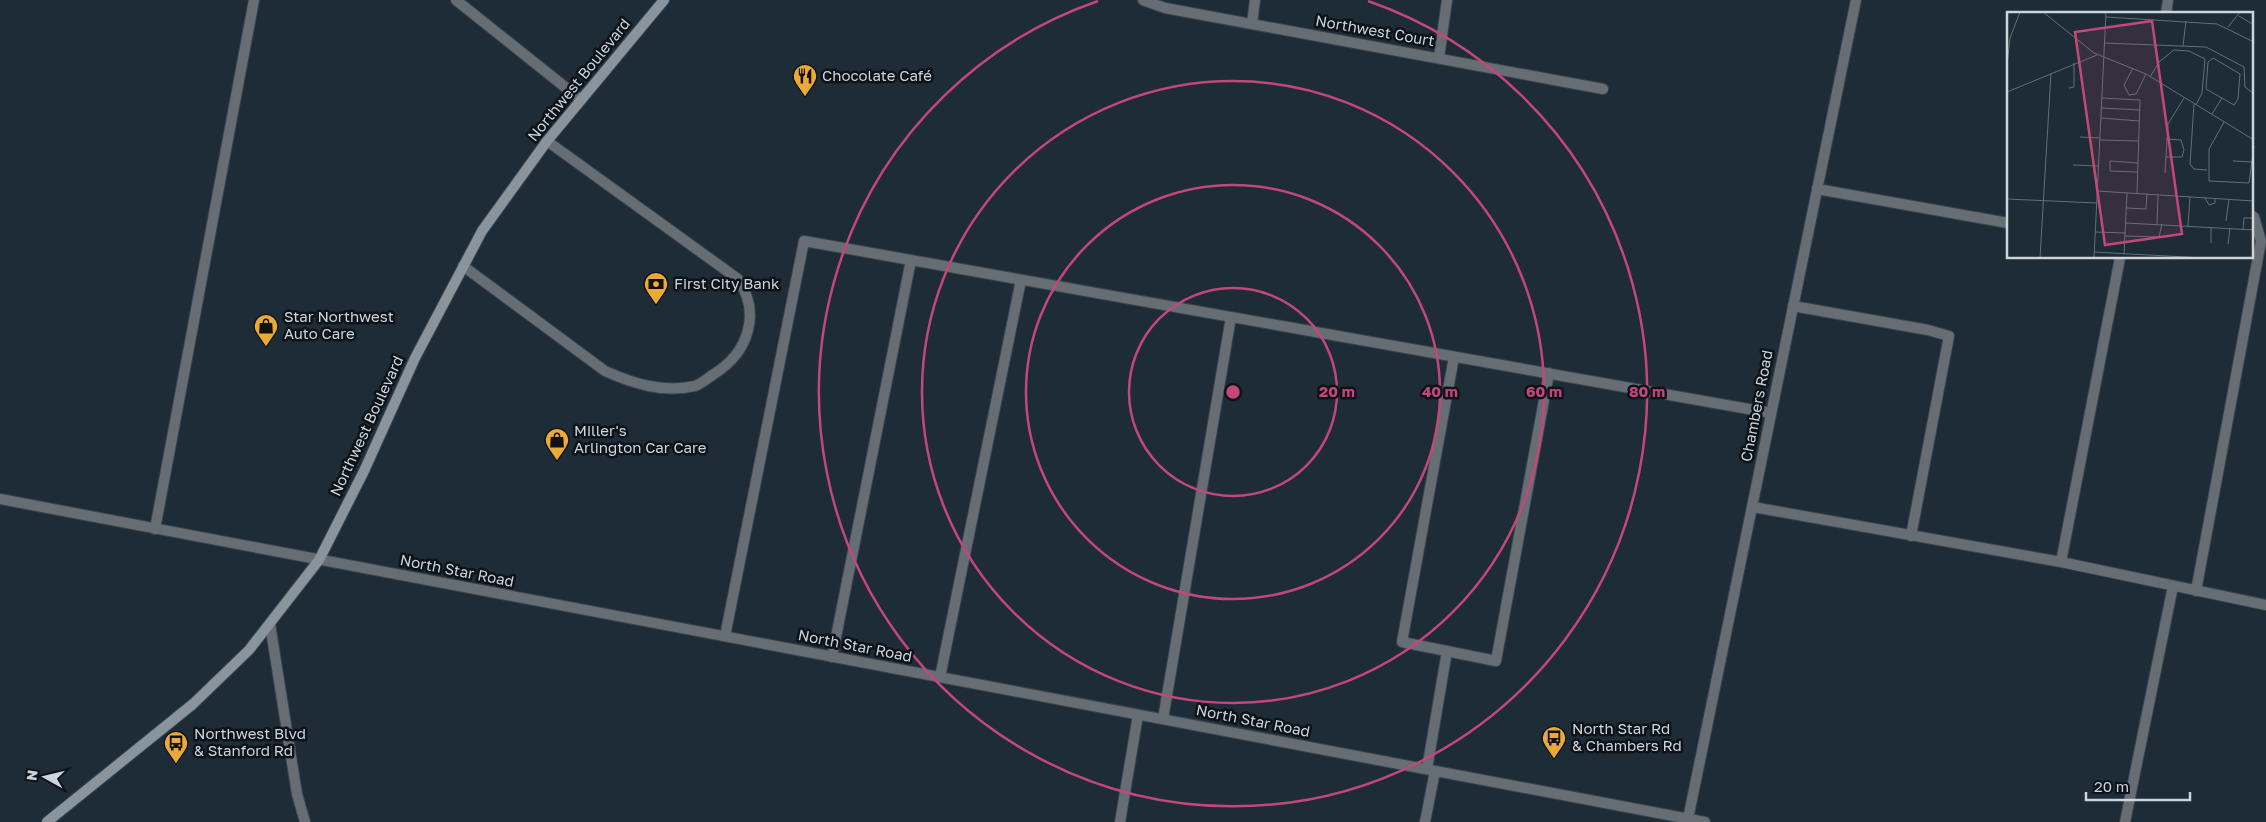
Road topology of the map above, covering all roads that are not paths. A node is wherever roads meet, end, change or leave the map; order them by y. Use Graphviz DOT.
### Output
graph roads {
  1 [pos="254,0"];
  2 [pos="456,0"];
  3 [pos="664,0"];
  4 [pos="1143,0"];
  5 [pos="1254,0"];
  6 [pos="1447,0"];
  7 [pos="1856,0"];
  8 [pos="1252,24"];
  9 [pos="1439,58"];
  10 [pos="1603,88"];
  11 [pos="580,99"];
  12 [pos="547,141"];
  13 [pos="1817,189"];
  14 [pos="2254,217"];
  15 [pos="2007,223"];
  16 [pos="2120,259"];
  17 [pos="911,260"];
  18 [pos="463,266"];
  19 [pos="1021,280"];
  20 [pos="1793,306"];
  21 [pos="1231,317"];
  22 [pos="1454,357"];
  23 [pos="1549,374"];
  24 [pos="1771,413"];
  25 [pos="0,499"];
  26 [pos="1753,506"];
  27 [pos="155,529"];
  28 [pos="1911,536"];
  29 [pos="319,560"];
  30 [pos="2061,562"];
  31 [pos="2173,586"];
  32 [pos="2196,591"];
  33 [pos="2266,605"];
  34 [pos="270,624"];
  35 [pos="725,636"];
  36 [pos="1447,651"];
  37 [pos="832,657"];
  38 [pos="940,677"];
  39 [pos="1138,715"];
  40 [pos="1163,719"];
  41 [pos="1431,770"];
  42 [pos="1688,819"];
  43 [pos="48,822"];
  44 [pos="305,822"];
  45 [pos="1120,822"];
  46 [pos="1425,822"];
  47 [pos="1704,822"];
  48 [pos="2125,822"];
  1 -- 27 [label="street"];
  2 -- 11 [label="street"];
  3 -- 11 [label="main road, Northwest Boulevard"];
  4 -- 8 [label="street, Northwest Court"];
  5 -- 8 [label="street"];
  6 -- 9 [label="street"];
  7 -- 13 [label="street, Chambers Road"];
  8 -- 9 [label="street, Northwest Court"];
  9 -- 10 [label="street, Northwest Court"];
  11 -- 12 [label="main road, Northwest Boulevard"];
  12 -- 18 [label="main road, Northwest Boulevard"];
  12 -- 18 [label="street"];
  13 -- 15 [label="street"];
  13 -- 20 [label="street, Chambers Road"];
  14 -- 32 [label="street"];
  16 -- 30 [label="street"];
  17 -- 19 [label="street"];
  17 -- 35 [label="street"];
  17 -- 37 [label="street"];
  18 -- 29 [label="main road, Northwest Boulevard"];
  19 -- 21 [label="street"];
  19 -- 38 [label="street"];
  20 -- 24 [label="street, Chambers Road"];
  20 -- 28 [label="street"];
  21 -- 22 [label="street"];
  21 -- 40 [label="street"];
  22 -- 23 [label="street"];
  22 -- 36 [label="street"];
  23 -- 24 [label="street"];
  23 -- 36 [label="street"];
  24 -- 26 [label="street, Chambers Road"];
  25 -- 27 [label="street, North Star Road"];
  26 -- 28 [label="street"];
  26 -- 42 [label="street, Chambers Road"];
  27 -- 29 [label="street, North Star Road"];
  28 -- 30 [label="street"];
  29 -- 34 [label="main road, Northwest Boulevard"];
  29 -- 35 [label="street, North Star Road"];
  30 -- 31 [label="street"];
  31 -- 32 [label="street"];
  31 -- 48 [label="street"];
  32 -- 33 [label="street"];
  34 -- 43 [label="main road, Northwest Boulevard"];
  34 -- 44 [label="street"];
  35 -- 37 [label="street, North Star Road"];
  36 -- 41 [label="street"];
  37 -- 38 [label="street, North Star Road"];
  38 -- 39 [label="street, North Star Road"];
  39 -- 40 [label="street, North Star Road"];
  39 -- 45 [label="street"];
  40 -- 41 [label="street, North Star Road"];
  41 -- 42 [label="street, North Star Road"];
  41 -- 46 [label="street"];
  42 -- 47 [label="street, North Star Road"];
}
